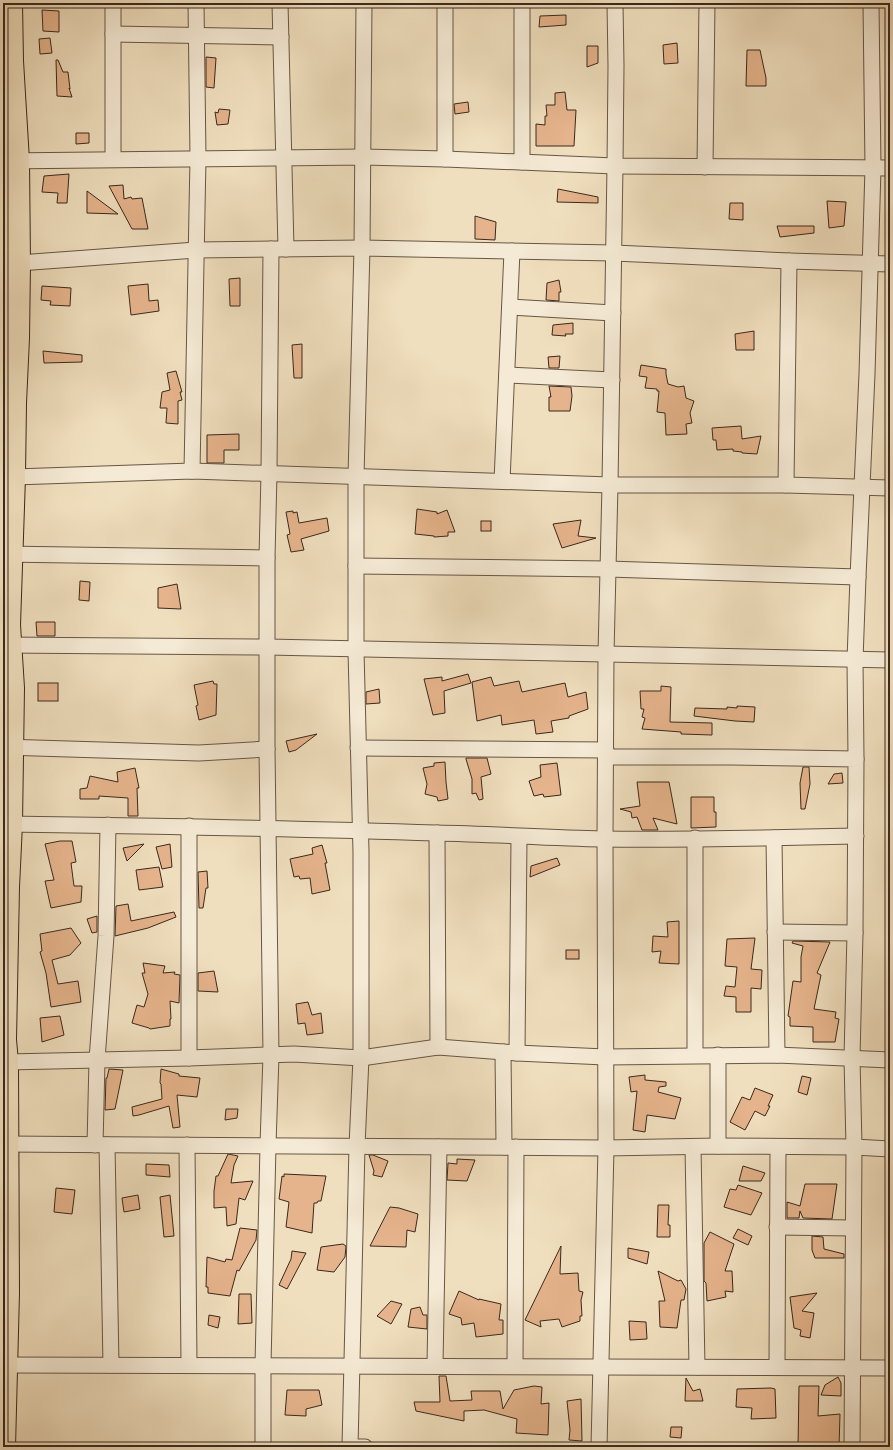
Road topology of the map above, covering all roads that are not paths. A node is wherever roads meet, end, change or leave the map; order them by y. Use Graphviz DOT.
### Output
graph roads {
  1 [pos="11,3"];
  2 [pos="113,3"];
  3 [pos="196,3"];
  4 [pos="280,3"];
  5 [pos="364,3"];
  6 [pos="446,3"];
  7 [pos="522,3"];
  8 [pos="615,3"];
  9 [pos="707,3"];
  10 [pos="871,3"];
  11 [pos="113,34"];
  12 [pos="197,36"];
  13 [pos="281,37"];
  14 [pos="285,156"];
  15 [pos="363,157"];
  16 [pos="198,158"];
  17 [pos="113,159"];
  18 [pos="445,159"];
  19 [pos="11,161"];
  20 [pos="522,162"];
  21 [pos="616,166"];
  22 [pos="705,167"];
  23 [pos="873,168"];
  24 [pos="890,168"];
  25 [pos="11,236"];
  26 [pos="362,248"];
  27 [pos="271,249"];
  28 [pos="286,249"];
  29 [pos="196,250"];
  30 [pos="512,251"];
  31 [pos="614,253"];
  32 [pos="789,261"];
  33 [pos="18,263"];
  34 [pos="871,263"];
  35 [pos="890,264"];
  36 [pos="510,307"];
  37 [pos="613,313"];
  38 [pos="10,339"];
  39 [pos="507,375"];
  40 [pos="612,380"];
  41 [pos="192,471"];
  42 [pos="269,473"];
  43 [pos="9,476"];
  44 [pos="356,476"];
  45 [pos="502,481"];
  46 [pos="610,485"];
  47 [pos="786,485"];
  48 [pos="862,488"];
  49 [pos="890,488"];
  50 [pos="7,553"];
  51 [pos="267,558"];
  52 [pos="356,566"];
  53 [pos="608,569"];
  54 [pos="858,576"];
  55 [pos="7,645"];
  56 [pos="267,647"];
  57 [pos="356,650"];
  58 [pos="606,654"];
  59 [pos="856,660"];
  60 [pos="890,660"];
  61 [pos="8,748"];
  62 [pos="358,748"];
  63 [pos="267,749"];
  64 [pos="606,754"];
  65 [pos="856,759"];
  66 [pos="7,824"];
  67 [pos="108,825"];
  68 [pos="189,826"];
  69 [pos="267,829"];
  70 [pos="359,831"];
  71 [pos="437,833"];
  72 [pos="856,836"];
  73 [pos="519,837"];
  74 [pos="695,838"];
  75 [pos="774,838"];
  76 [pos="605,839"];
  77 [pos="775,932"];
  78 [pos="855,933"];
  79 [pos="4,1040"];
  80 [pos="438,1047"];
  81 [pos="510,1053"];
  82 [pos="271,1055"];
  83 [pos="718,1055"];
  84 [pos="777,1055"];
  85 [pos="695,1056"];
  86 [pos="605,1057"];
  87 [pos="189,1058"];
  88 [pos="361,1058"];
  89 [pos="852,1058"];
  90 [pos="97,1060"];
  91 [pos="890,1060"];
  92 [pos="7,1062"];
  93 [pos="5,1144"];
  94 [pos="101,1145"];
  95 [pos="186,1145"];
  96 [pos="268,1145"];
  97 [pos="357,1146"];
  98 [pos="718,1146"];
  99 [pos="439,1147"];
  100 [pos="510,1147"];
  101 [pos="693,1147"];
  102 [pos="778,1147"];
  103 [pos="854,1147"];
  104 [pos="606,1148"];
  105 [pos="890,1149"];
  106 [pos="777,1227"];
  107 [pos="853,1228"];
  108 [pos="5,1365"];
  109 [pos="111,1365"];
  110 [pos="189,1365"];
  111 [pos="264,1365"];
  112 [pos="352,1365"];
  113 [pos="434,1365"];
  114 [pos="515,1366"];
  115 [pos="601,1366"];
  116 [pos="697,1367"];
  117 [pos="777,1367"];
  118 [pos="852,1368"];
  119 [pos="890,1368"];
  120 [pos="4,1447"];
  121 [pos="263,1447"];
  122 [pos="350,1447"];
  123 [pos="365,1447"];
  124 [pos="600,1447"];
  125 [pos="852,1447"];
  1 -- 19 [label="main road"];
  2 -- 11 [label="street"];
  3 -- 12 [label="street"];
  4 -- 13 [label="street"];
  5 -- 15 [label="street"];
  6 -- 18 [label="street"];
  7 -- 20 [label="street"];
  8 -- 21 [label="street"];
  9 -- 22 [label="street"];
  10 -- 23 [label="street"];
  11 -- 12 [label="street"];
  11 -- 17 [label="street"];
  12 -- 13 [label="street"];
  12 -- 16 [label="street"];
  13 -- 14 [label="street"];
  14 -- 15 [label="street"];
  14 -- 16 [label="street"];
  14 -- 28 [label="street"];
  15 -- 18 [label="street"];
  15 -- 26 [label="street"];
  16 -- 17 [label="street"];
  16 -- 29 [label="street"];
  17 -- 19 [label="street"];
  18 -- 20 [label="street"];
  19 -- 25 [label="main road"];
  20 -- 21 [label="street"];
  21 -- 22 [label="street"];
  21 -- 31 [label="street"];
  22 -- 23 [label="street"];
  23 -- 24 [label="street"];
  23 -- 34 [label="street"];
  25 -- 33 [label="main road"];
  26 -- 28 [label="street"];
  26 -- 30 [label="street"];
  26 -- 44 [label="street"];
  27 -- 28 [label="street"];
  27 -- 29 [label="street"];
  27 -- 42 [label="street"];
  29 -- 33 [label="street"];
  29 -- 41 [label="street"];
  30 -- 31 [label="street"];
  30 -- 36 [label="street"];
  31 -- 32 [label="street"];
  31 -- 37 [label="street"];
  32 -- 34 [label="street"];
  32 -- 47 [label="street"];
  33 -- 38 [label="main road"];
  34 -- 35 [label="street"];
  34 -- 48 [label="street"];
  36 -- 37 [label="street"];
  36 -- 39 [label="street"];
  37 -- 40 [label="street"];
  38 -- 43 [label="main road"];
  39 -- 40 [label="street"];
  39 -- 45 [label="street"];
  40 -- 46 [label="street"];
  41 -- 42 [label="street"];
  41 -- 43 [label="street"];
  42 -- 44 [label="street"];
  42 -- 51 [label="street"];
  43 -- 50 [label="main road"];
  44 -- 45 [label="street"];
  44 -- 52 [label="street"];
  45 -- 46 [label="street"];
  46 -- 47 [label="street"];
  46 -- 53 [label="street"];
  47 -- 48 [label="street"];
  48 -- 49 [label="street"];
  48 -- 54 [label="street"];
  50 -- 51 [label="street"];
  50 -- 55 [label="main road"];
  51 -- 56 [label="street"];
  52 -- 53 [label="street"];
  52 -- 57 [label="street"];
  53 -- 54 [label="street"];
  53 -- 58 [label="street"];
  54 -- 59 [label="street"];
  55 -- 56 [label="street"];
  55 -- 61 [label="main road"];
  56 -- 57 [label="street"];
  56 -- 63 [label="street"];
  57 -- 58 [label="street"];
  57 -- 62 [label="street"];
  58 -- 59 [label="street"];
  58 -- 64 [label="street"];
  59 -- 60 [label="street"];
  59 -- 65 [label="street"];
  61 -- 63 [label="street"];
  61 -- 66 [label="main road"];
  62 -- 64 [label="street"];
  62 -- 70 [label="street"];
  63 -- 69 [label="street"];
  64 -- 65 [label="street"];
  64 -- 76 [label="street"];
  65 -- 72 [label="street"];
  66 -- 67 [label="street"];
  66 -- 79 [label="main road"];
  67 -- 68 [label="street"];
  67 -- 90 [label="street"];
  68 -- 69 [label="street"];
  68 -- 87 [label="street"];
  69 -- 70 [label="street"];
  69 -- 82 [label="street"];
  70 -- 71 [label="street"];
  70 -- 88 [label="street"];
  71 -- 73 [label="street"];
  71 -- 80 [label="street"];
  72 -- 75 [label="street"];
  72 -- 78 [label="street"];
  73 -- 76 [label="street"];
  73 -- 81 [label="street"];
  74 -- 75 [label="street"];
  74 -- 76 [label="street"];
  74 -- 85 [label="street"];
  75 -- 77 [label="street"];
  76 -- 86 [label="street"];
  77 -- 78 [label="street"];
  77 -- 84 [label="street"];
  78 -- 89 [label="street"];
  79 -- 92 [label="main road"];
  80 -- 81 [label="street"];
  80 -- 88 [label="street"];
  81 -- 86 [label="street"];
  81 -- 100 [label="street"];
  82 -- 87 [label="street"];
  82 -- 88 [label="street"];
  82 -- 96 [label="street"];
  83 -- 84 [label="street"];
  83 -- 85 [label="street"];
  83 -- 98 [label="street"];
  84 -- 89 [label="street"];
  85 -- 86 [label="street"];
  86 -- 104 [label="street"];
  87 -- 90 [label="street"];
  88 -- 97 [label="street"];
  89 -- 91 [label="street"];
  89 -- 103 [label="street"];
  90 -- 92 [label="street"];
  90 -- 94 [label="street"];
  92 -- 93 [label="main road"];
  93 -- 94 [label="street"];
  93 -- 108 [label="main road"];
  94 -- 95 [label="street"];
  94 -- 109 [label="street"];
  95 -- 96 [label="street"];
  95 -- 110 [label="street"];
  96 -- 97 [label="street"];
  96 -- 111 [label="street"];
  97 -- 99 [label="street"];
  97 -- 112 [label="street"];
  98 -- 101 [label="street"];
  98 -- 102 [label="street"];
  99 -- 100 [label="street"];
  99 -- 113 [label="street"];
  100 -- 104 [label="street"];
  100 -- 114 [label="street"];
  101 -- 104 [label="street"];
  101 -- 116 [label="street"];
  102 -- 103 [label="street"];
  102 -- 106 [label="street"];
  103 -- 105 [label="street"];
  103 -- 107 [label="street"];
  104 -- 115 [label="street"];
  106 -- 107 [label="street"];
  106 -- 117 [label="street"];
  107 -- 118 [label="street"];
  108 -- 109 [label="street"];
  108 -- 120 [label="main road"];
  109 -- 110 [label="street"];
  110 -- 111 [label="street"];
  111 -- 112 [label="street"];
  111 -- 121 [label="street"];
  112 -- 113 [label="street"];
  112 -- 122 [label="street"];
  113 -- 114 [label="street"];
  114 -- 115 [label="street"];
  115 -- 116 [label="street"];
  115 -- 124 [label="street"];
  116 -- 117 [label="street"];
  117 -- 118 [label="street"];
  118 -- 119 [label="street"];
  118 -- 125 [label="street"];
  122 -- 123 [label="street"];
}
